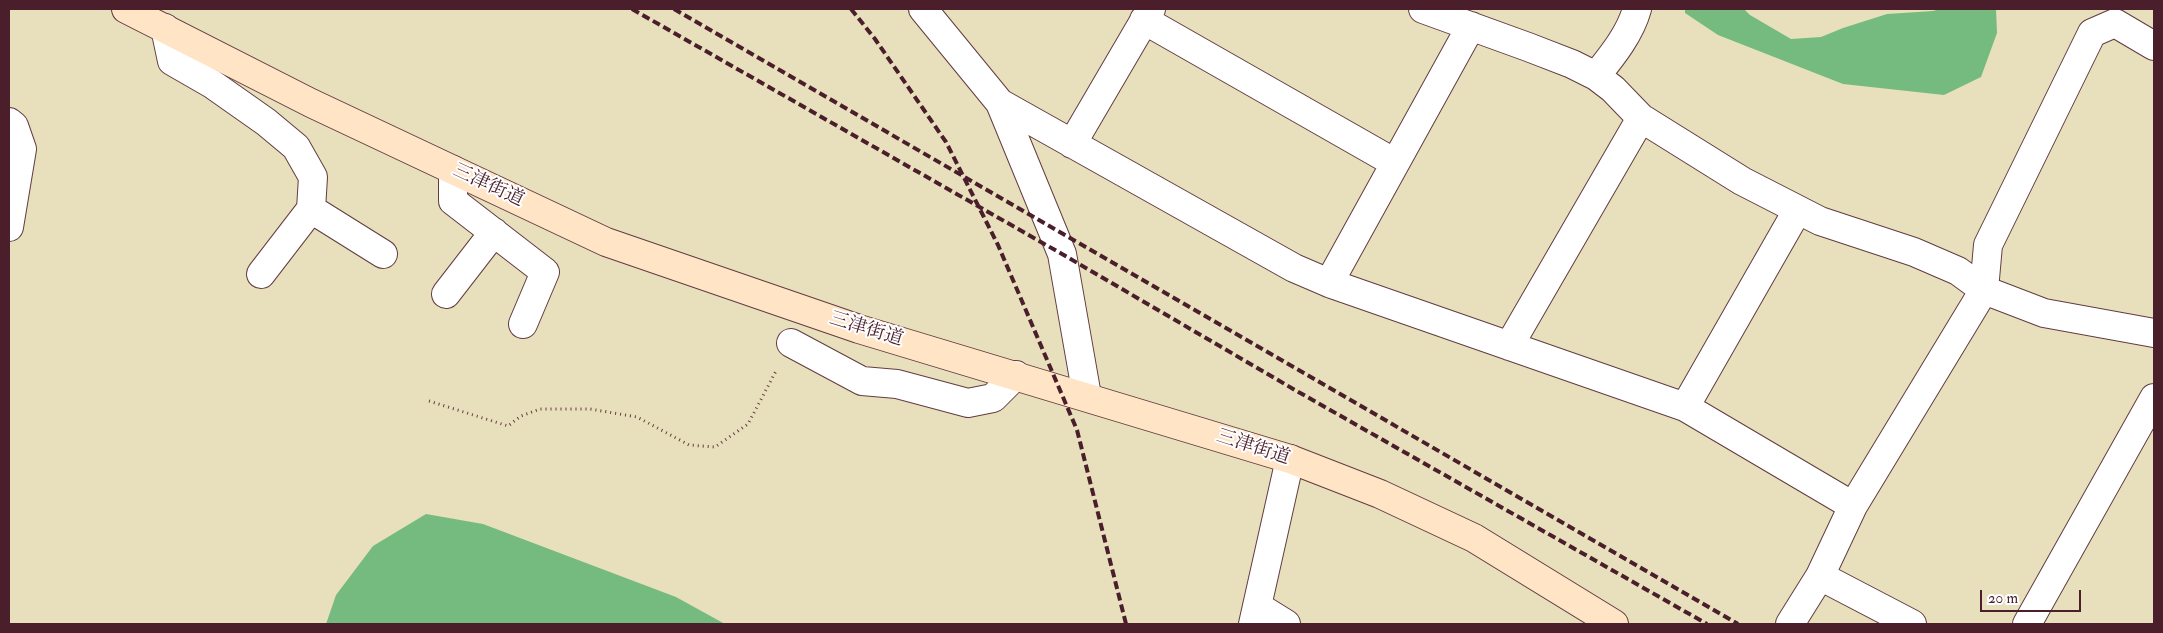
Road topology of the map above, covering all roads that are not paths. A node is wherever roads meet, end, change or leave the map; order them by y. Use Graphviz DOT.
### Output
graph roads {
  1 [pos="126,9"];
  2 [pos="923,9"];
  3 [pos="1424,9"];
  4 [pos="1637,9"];
  5 [pos="1147,14"];
  6 [pos="1471,26"];
  7 [pos="165,28"];
  8 [pos="2154,46"];
  9 [pos="1596,76"];
  10 [pos="1000,103"];
  11 [pos="1641,118"];
  12 [pos="9,122"];
  13 [pos="1072,144"];
  14 [pos="1395,163"];
  15 [pos="453,170"];
  16 [pos="311,209"];
  17 [pos="1797,211"];
  18 [pos="9,227"];
  19 [pos="494,232"];
  20 [pos="383,254"];
  21 [pos="261,274"];
  22 [pos="1329,282"];
  23 [pos="1984,290"];
  24 [pos="446,294"];
  25 [pos="523,324"];
  26 [pos="2154,334"];
  27 [pos="791,343"];
  28 [pos="1508,346"];
  29 [pos="1016,375"];
  30 [pos="1087,396"];
  31 [pos="2154,398"];
  32 [pos="1685,407"];
  33 [pos="1290,458"];
  34 [pos="1853,506"];
  35 [pos="1820,576"];
  36 [pos="1255,615"];
  37 [pos="1286,624"];
  38 [pos="1614,624"];
  39 [pos="1790,624"];
  40 [pos="1912,624"];
  41 [pos="2027,624"];
  1 -- 7 [label="street, 三津街道"];
  2 -- 10 [label="street"];
  3 -- 6 [label="street"];
  4 -- 9 [label="street"];
  5 -- 13 [label="street"];
  5 -- 14 [label="street"];
  6 -- 9 [label="street"];
  6 -- 14 [label="street"];
  7 -- 15 [label="street, 三津街道"];
  7 -- 16 [label="street"];
  8 -- 23 [label="street"];
  9 -- 11 [label="street"];
  10 -- 13 [label="street"];
  10 -- 30 [label="street"];
  11 -- 17 [label="street"];
  11 -- 28 [label="street"];
  12 -- 18 [label="street"];
  13 -- 22 [label="street"];
  14 -- 22 [label="street"];
  15 -- 19 [label="street"];
  15 -- 29 [label="street, 三津街道"];
  16 -- 20 [label="street"];
  16 -- 21 [label="street"];
  17 -- 23 [label="street"];
  17 -- 32 [label="street"];
  19 -- 24 [label="street"];
  19 -- 25 [label="street"];
  22 -- 28 [label="street"];
  23 -- 26 [label="street"];
  23 -- 34 [label="street"];
  27 -- 29 [label="street"];
  28 -- 32 [label="street"];
  29 -- 30 [label="street, 三津街道"];
  30 -- 33 [label="street, 三津街道"];
  31 -- 41 [label="street"];
  32 -- 34 [label="street"];
  33 -- 36 [label="street"];
  33 -- 38 [label="street, 三津街道"];
  34 -- 35 [label="street"];
  35 -- 39 [label="street"];
  35 -- 40 [label="street"];
  36 -- 37 [label="street"];
}
